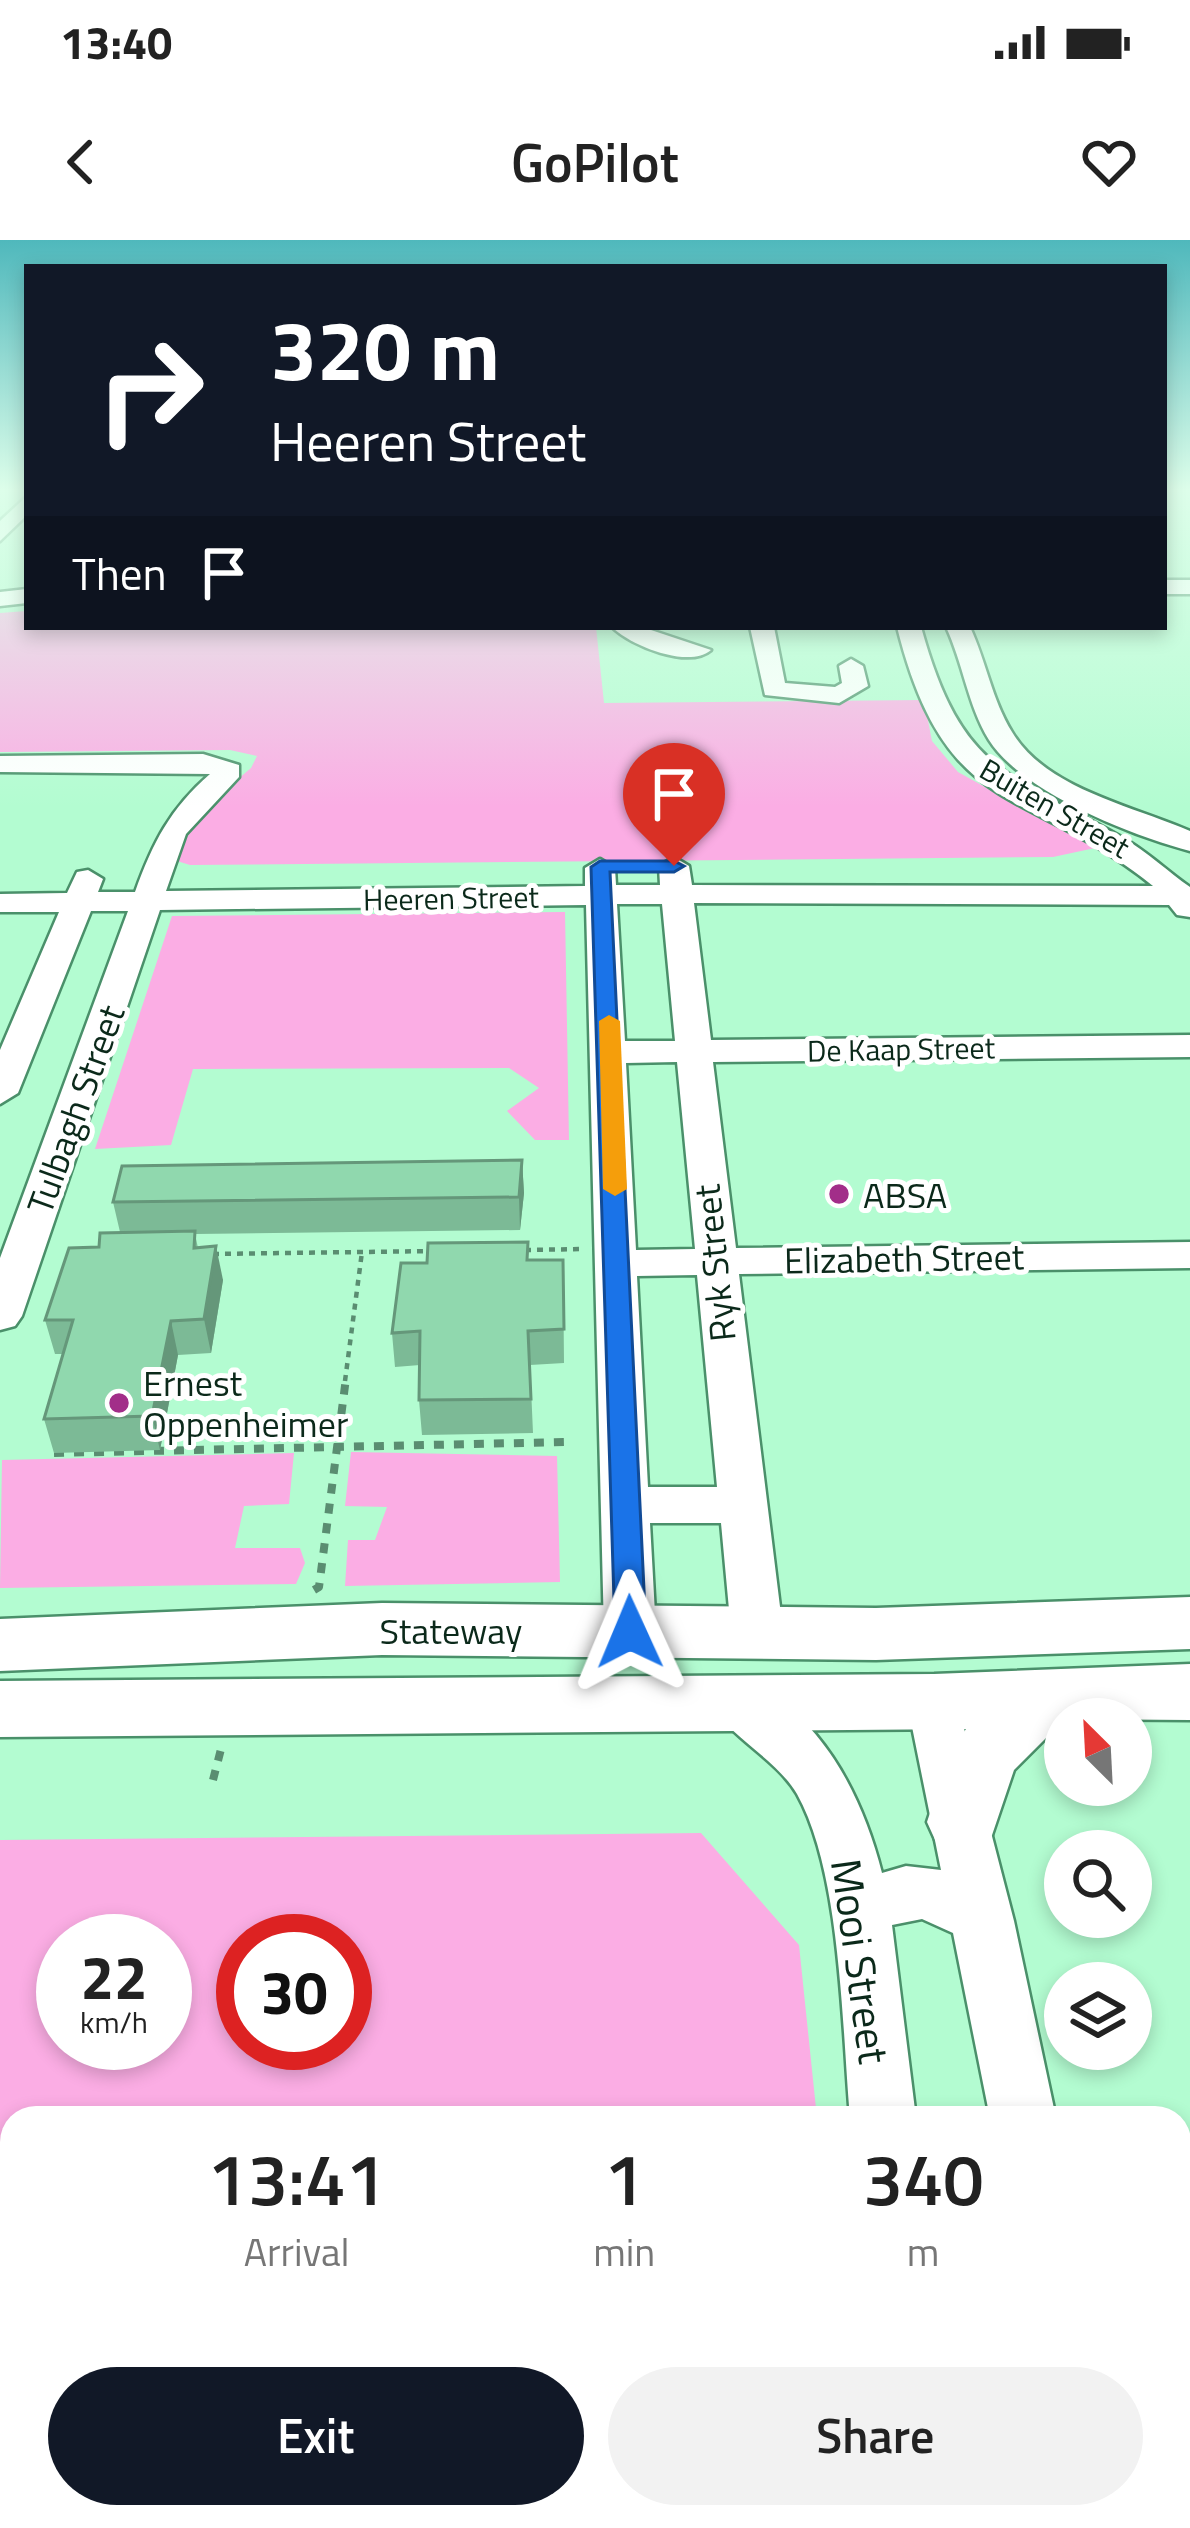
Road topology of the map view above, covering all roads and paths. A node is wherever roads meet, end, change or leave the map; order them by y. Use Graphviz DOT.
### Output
graph roads {
  1 [pos="630,630"];
  2 [pos="906,630"];
  3 [pos="962,630"];
  4 [pos="752,647"];
  5 [pos="851,667"];
  6 [pos="988,708"];
  7 [pos="941,709"];
  8 [pos="0,764"];
  9 [pos="1190,842"];
  10 [pos="1155,868"];
  11 [pos="0,876"];
  12 [pos="676,880"];
  13 [pos="602,881"];
  14 [pos="155,888"];
  15 [pos="84,889"];
  16 [pos="1188,893"];
  17 [pos="0,903"];
  18 [pos="1190,1046"];
  19 [pos="691,1051"];
  20 [pos="611,1052"];
  21 [pos="94,1058"];
  22 [pos="5,1070"];
  23 [pos="525,1250"];
  24 [pos="455,1251"];
  25 [pos="362,1252"];
  26 [pos="203,1254"];
  27 [pos="618,1256"];
  28 [pos="1190,1256"];
  29 [pos="714,1261"];
  30 [pos="8,1271"];
  31 [pos="0,1316"];
  32 [pos="567,1442"];
  33 [pos="334,1446"];
  34 [pos="54,1454"];
  35 [pos="628,1505"];
  36 [pos="741,1505"];
  37 [pos="1179,1624"];
  38 [pos="382,1629"];
  39 [pos="757,1631"];
  40 [pos="630,1632"];
  41 [pos="876,1634"];
  42 [pos="254,1636"];
  43 [pos="146,1640"];
  44 [pos="0,1645"];
  45 [pos="1190,1691"];
  46 [pos="1044,1698"];
  47 [pos="1048,1698"];
  48 [pos="737,1700"];
  49 [pos="374,1702"];
  50 [pos="934,1702"];
  51 [pos="1044,1702"];
  52 [pos="232,1706"];
  53 [pos="123,1708"];
  54 [pos="0,1709"];
  55 [pos="213,1780"];
  56 [pos="963,1822"];
  57 [pos="858,1916"];
  58 [pos="984,1921"];
  59 [pos="882,2106"];
  60 [pos="1021,2106"];
  1 -- 4 [label="street"];
  2 -- 7 [label="street, Buiten Street"];
  3 -- 6 [label="street, Buiten Street"];
  4 -- 5 [label="street"];
  6 -- 7 [label="street"];
  6 -- 9 [label="street, Buiten Street"];
  7 -- 10 [label="street, Buiten Street"];
  8 -- 14 [label="street, Tulbagh Street"];
  10 -- 12 [label="street, Heeren Street"];
  10 -- 16 [label="street, Heeren Street"];
  11 -- 15 [label="street, Heeren Street"];
  12 -- 13 [label="street, Heeren Street"];
  12 -- 16 [label="street, Heeren Street"];
  12 -- 19 [label="street, Ryk Street"];
  13 -- 14 [label="street, Heeren Street"];
  13 -- 20 [label="street"];
  14 -- 15 [label="street, Heeren Street"];
  14 -- 21 [label="street, Tulbagh Street"];
  15 -- 17 [label="street, Heeren Street"];
  15 -- 22 [label="street, Tulbagh Street"];
  18 -- 19 [label="street, De Kaap Street"];
  19 -- 20 [label="street, De Kaap Street"];
  19 -- 29 [label="street, Ryk Street"];
  20 -- 27 [label="street"];
  21 -- 22 [label="street"];
  21 -- 30 [label="street, Tulbagh Street"];
  23 -- 27 [label="path"];
  24 -- 25 [label="path"];
  25 -- 26 [label="path"];
  25 -- 33 [label="path"];
  27 -- 29 [label="street, Elizabeth Street"];
  27 -- 35 [label="street"];
  28 -- 29 [label="street, Elizabeth Street"];
  29 -- 36 [label="street, Ryk Street"];
  30 -- 31 [label="street, Tulbagh Street"];
  32 -- 33 [label="path"];
  33 -- 34 [label="path"];
  33 -- 42 [label="path"];
  35 -- 36 [label="street"];
  35 -- 40 [label="street"];
  36 -- 39 [label="street, Ryk Street"];
  37 -- 41 [label="main road, Stateway"];
  37 -- 45 [label="main road"];
  38 -- 40 [label="main road, Stateway"];
  38 -- 42 [label="main road, Stateway"];
  38 -- 49 [label="main road"];
  39 -- 40 [label="main road, Stateway"];
  39 -- 41 [label="main road, Stateway"];
  41 -- 50 [label="main road"];
  42 -- 43 [label="main road, Stateway"];
  43 -- 44 [label="main road, Stateway"];
  43 -- 53 [label="main road"];
  45 -- 47 [label="main road, Stateway"];
  46 -- 50 [label="main road, Stateway"];
  48 -- 49 [label="main road, Stateway"];
  48 -- 50 [label="main road, Stateway"];
  48 -- 57 [label="street, Mooi Street"];
  49 -- 52 [label="main road, Stateway"];
  50 -- 56 [label="street"];
  51 -- 56 [label="main road"];
  52 -- 53 [label="main road, Stateway"];
  52 -- 55 [label="path"];
  53 -- 54 [label="main road, Stateway"];
  56 -- 58 [label="street"];
  57 -- 58 [label="street"];
  57 -- 59 [label="street, Mooi Street"];
  58 -- 60 [label="street"];
}
